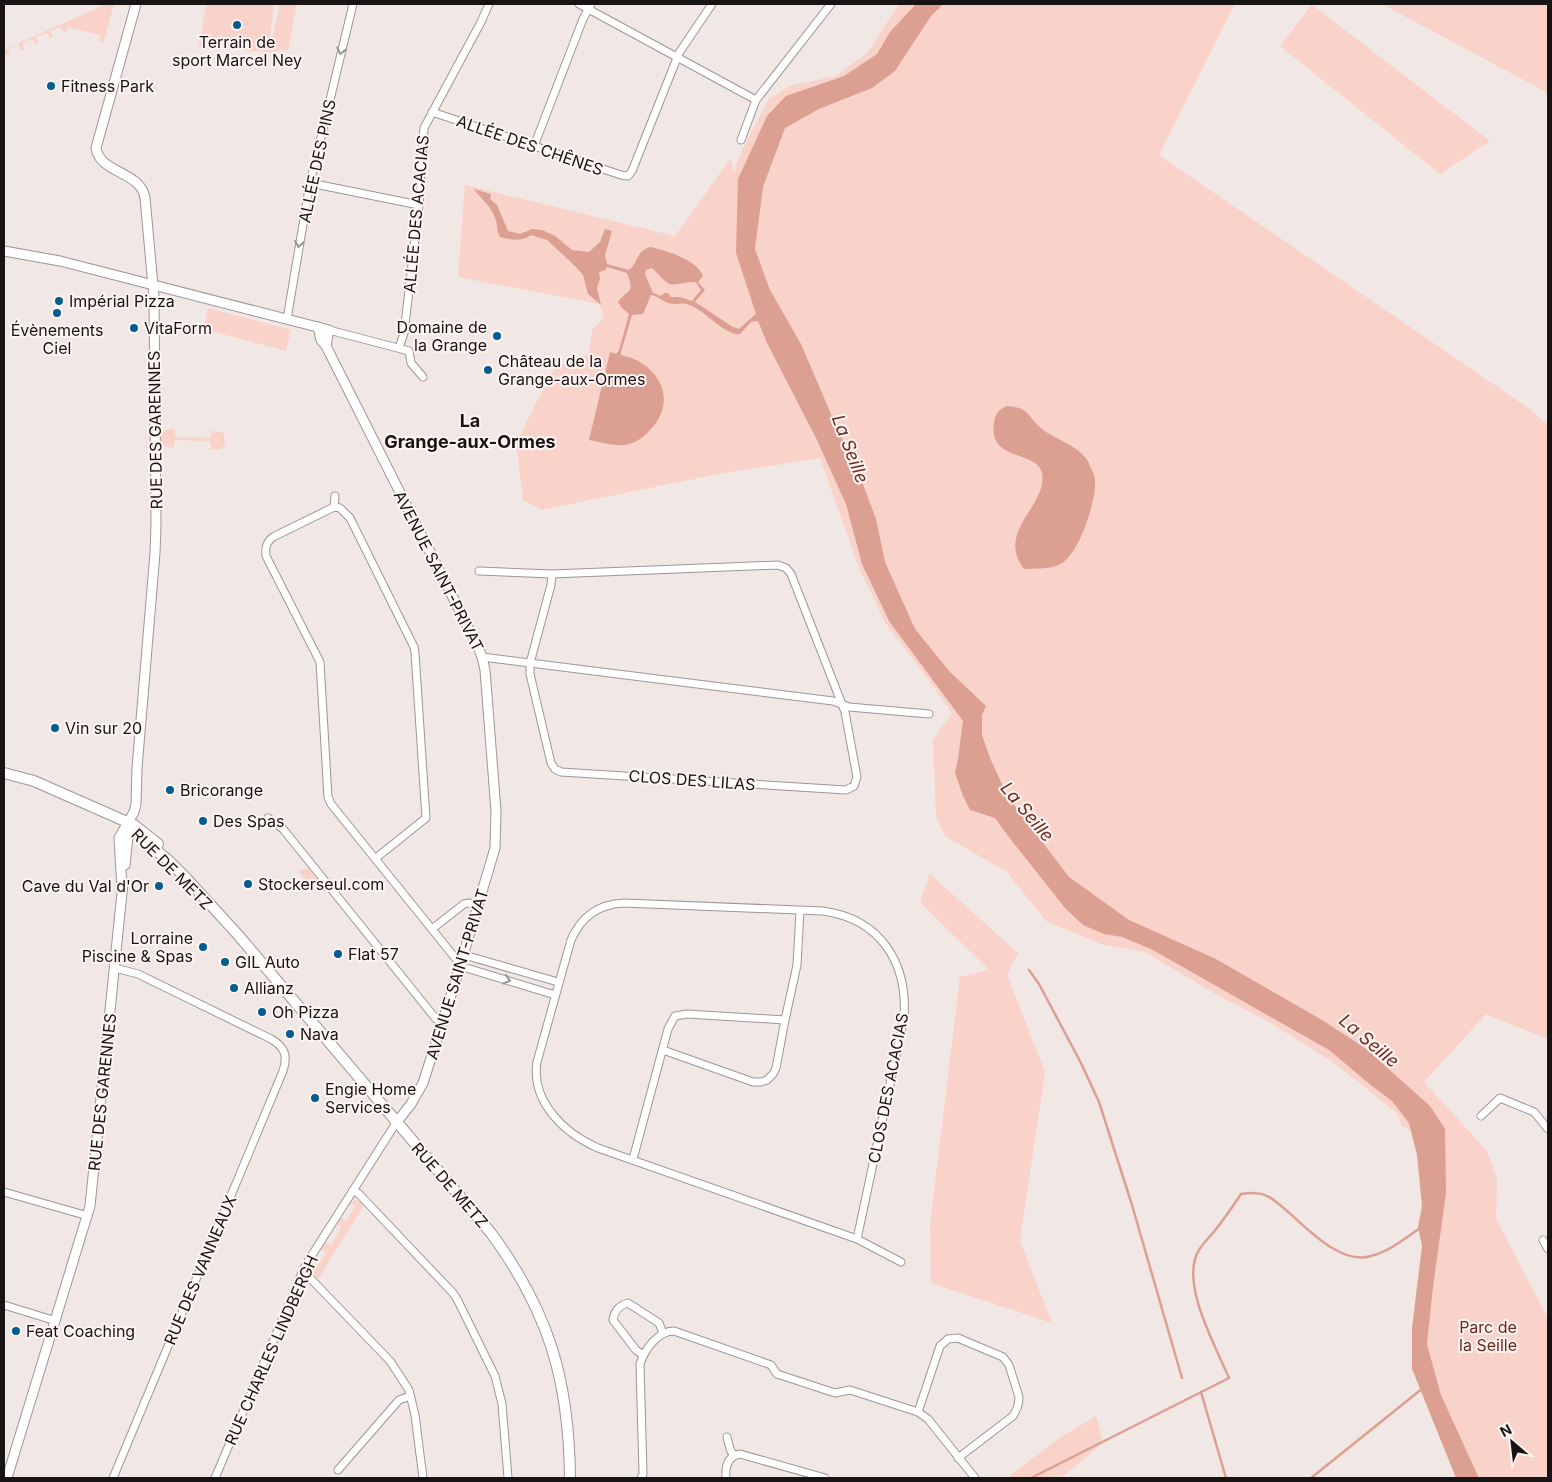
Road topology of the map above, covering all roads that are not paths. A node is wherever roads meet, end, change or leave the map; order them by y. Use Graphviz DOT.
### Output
graph roads {
  1 [pos="136,4"];
  2 [pos="353,4"];
  3 [pos="489,4"];
  4 [pos="579,4"];
  5 [pos="712,4"];
  6 [pos="831,4"];
  7 [pos="590,6"];
  8 [pos="677,57"];
  9 [pos="756,100"];
  10 [pos="432,112"];
  11 [pos="741,140"];
  12 [pos="534,146"];
  13 [pos="310,183"];
  14 [pos="420,205"];
  15 [pos="4,247"];
  16 [pos="4,250"];
  17 [pos="30,254"];
  18 [pos="153,285"];
  19 [pos="287,319"];
  20 [pos="318,327"];
  21 [pos="329,330"];
  22 [pos="326,346"];
  23 [pos="399,348"];
  24 [pos="423,377"];
  25 [pos="336,496"];
  26 [pos="334,507"];
  27 [pos="479,571"];
  28 [pos="552,574"];
  29 [pos="482,657"];
  30 [pos="530,662"];
  31 [pos="842,703"];
  32 [pos="929,714"];
  33 [pos="4,772"];
  34 [pos="268,818"];
  35 [pos="127,823"];
  36 [pos="376,858"];
  37 [pos="478,905"];
  38 [pos="800,911"];
  39 [pos="432,929"];
  40 [pos="462,960"];
  41 [pos="115,968"];
  42 [pos="558,982"];
  43 [pos="555,995"];
  44 [pos="785,1020"];
  45 [pos="442,1022"];
  46 [pos="663,1050"];
  47 [pos="1481,1116"];
  48 [pos="396,1123"];
  49 [pos="1548,1129"];
  50 [pos="633,1160"];
  51 [pos="353,1190"];
  52 [pos="4,1192"];
  53 [pos="88,1216"];
  54 [pos="857,1239"];
  55 [pos="1543,1240"];
  56 [pos="1548,1250"];
  57 [pos="901,1262"];
  58 [pos="302,1274"];
  59 [pos="4,1305"];
  60 [pos="56,1321"];
  61 [pos="663,1332"];
  62 [pos="644,1355"];
  63 [pos="410,1396"];
  64 [pos="918,1412"];
  65 [pos="727,1437"];
  66 [pos="733,1455"];
  67 [pos="958,1458"];
  68 [pos="338,1470"];
  69 [pos="7,1478"];
  70 [pos="113,1478"];
  71 [pos="215,1478"];
  72 [pos="424,1478"];
  73 [pos="508,1478"];
  74 [pos="570,1478"];
  75 [pos="641,1478"];
  76 [pos="726,1478"];
  77 [pos="824,1478"];
  78 [pos="975,1478"];
  1 -- 18 [label="street, RUE DES GARENNES"];
  2 -- 13 [label="street, ALLÉE DES PINS, one-way"];
  3 -- 10 [label="street, ALLÉE DES ACACIAS"];
  4 -- 7 [label="street"];
  5 -- 8 [label="street"];
  6 -- 9 [label="street"];
  7 -- 8 [label="street"];
  7 -- 12 [label="street"];
  8 -- 9 [label="street"];
  8 -- 12 [label="street, ALLÉE DES CHÊNES"];
  9 -- 11 [label="street"];
  10 -- 12 [label="street, ALLÉE DES CHÊNES"];
  10 -- 14 [label="street, ALLÉE DES ACACIAS"];
  13 -- 14 [label="street"];
  13 -- 19 [label="street, ALLÉE DES PINS, one-way"];
  14 -- 23 [label="street, ALLÉE DES ACACIAS"];
  15 -- 17 [label="street"];
  16 -- 17 [label="street"];
  17 -- 18 [label="street"];
  18 -- 19 [label="street"];
  18 -- 35 [label="street, RUE DES GARENNES"];
  19 -- 20 [label="street"];
  20 -- 21 [label="street"];
  20 -- 22 [label="street, AVENUE SAINT-PRIVAT"];
  21 -- 22 [label="street"];
  21 -- 23 [label="street"];
  22 -- 29 [label="street, AVENUE SAINT-PRIVAT"];
  23 -- 24 [label="street"];
  25 -- 26 [label="street"];
  26 -- 36 [label="street"];
  26 -- 36 [label="street"];
  27 -- 28 [label="street, CLOS DES LILAS"];
  28 -- 30 [label="street, CLOS DES LILAS"];
  28 -- 31 [label="street, CLOS DES LILAS"];
  29 -- 30 [label="street"];
  29 -- 37 [label="street, AVENUE SAINT-PRIVAT"];
  30 -- 31 [label="street"];
  30 -- 31 [label="street, CLOS DES LILAS"];
  31 -- 32 [label="street"];
  33 -- 35 [label="main road, RUE DE METZ"];
  34 -- 45 [label="street"];
  35 -- 41 [label="street, RUE DES GARENNES"];
  35 -- 48 [label="main road, RUE DE METZ"];
  36 -- 39 [label="street"];
  37 -- 39 [label="street"];
  37 -- 40 [label="street, AVENUE SAINT-PRIVAT"];
  38 -- 42 [label="street, CLOS DES ACACIAS"];
  38 -- 44 [label="street"];
  38 -- 54 [label="street, CLOS DES ACACIAS"];
  39 -- 40 [label="street"];
  40 -- 42 [label="street"];
  40 -- 43 [label="street, one-way"];
  40 -- 45 [label="street, AVENUE SAINT-PRIVAT"];
  41 -- 53 [label="street, RUE DES GARENNES"];
  41 -- 70 [label="street, RUE DES VANNEAUX"];
  42 -- 43 [label="street, CLOS DES ACACIAS"];
  43 -- 50 [label="street, CLOS DES ACACIAS"];
  44 -- 46 [label="street"];
  44 -- 46 [label="street"];
  45 -- 48 [label="street, AVENUE SAINT-PRIVAT"];
  46 -- 50 [label="street"];
  47 -- 49 [label="street"];
  48 -- 51 [label="street, RUE CHARLES LINDBERGH"];
  48 -- 74 [label="main road, RUE DE METZ"];
  50 -- 54 [label="street, CLOS DES ACACIAS"];
  51 -- 58 [label="street, RUE CHARLES LINDBERGH"];
  51 -- 73 [label="street"];
  52 -- 53 [label="street"];
  53 -- 60 [label="street, RUE DES GARENNES"];
  54 -- 57 [label="street, CLOS DES ACACIAS"];
  55 -- 56 [label="street"];
  58 -- 63 [label="street"];
  58 -- 71 [label="street, RUE CHARLES LINDBERGH"];
  59 -- 60 [label="street"];
  60 -- 69 [label="street, RUE DES GARENNES"];
  61 -- 62 [label="street"];
  61 -- 62 [label="street"];
  61 -- 64 [label="street"];
  62 -- 75 [label="street"];
  63 -- 68 [label="street"];
  63 -- 72 [label="street"];
  64 -- 67 [label="street"];
  64 -- 67 [label="street"];
  65 -- 66 [label="street"];
  66 -- 76 [label="street"];
  66 -- 77 [label="street"];
  67 -- 78 [label="street"];
}
